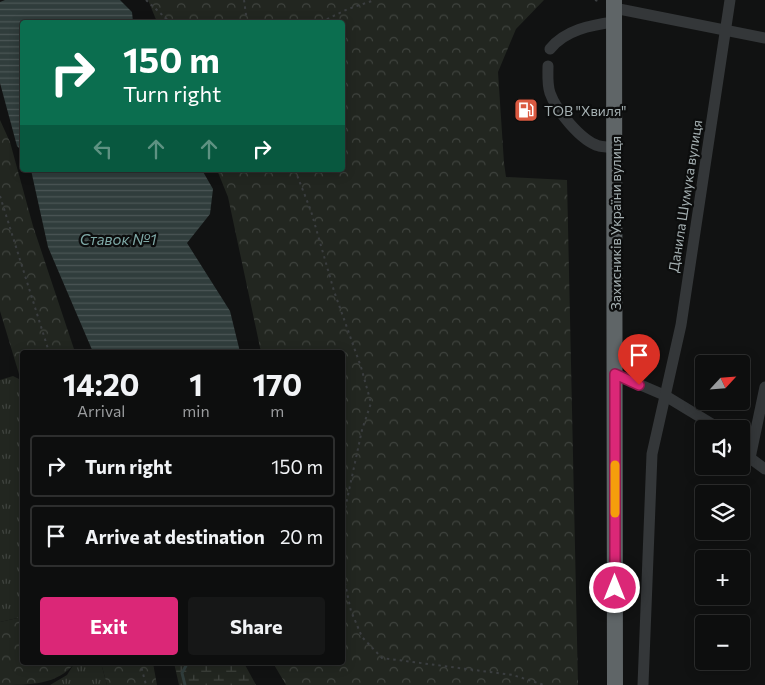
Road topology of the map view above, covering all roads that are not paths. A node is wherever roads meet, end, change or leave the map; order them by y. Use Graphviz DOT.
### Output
graph roads {
  1 [pos="730,0"];
  2 [pos="614,10"];
  3 [pos="726,30"];
  4 [pos="765,38"];
  5 [pos="550,49"];
  6 [pos="548,66"];
  7 [pos="614,148"];
  8 [pos="615,374"];
  9 [pos="765,387"];
  10 [pos="664,395"];
  11 [pos="705,420"];
  12 [pos="750,458"];
  13 [pos="765,469"];
  14 [pos="615,685"];
  15 [pos="643,685"];
  1 -- 3 [label="street, Данила Шумука вулиця"];
  2 -- 3 [label="street"];
  2 -- 5 [label="street"];
  2 -- 7 [label="highway, Захисників України вулиця"];
  3 -- 4 [label="street"];
  3 -- 10 [label="street, Данила Шумука вулиця"];
  6 -- 7 [label="street"];
  7 -- 8 [label="highway, Захисників України вулиця"];
  8 -- 10 [label="street"];
  8 -- 14 [label="highway, Захисників України вулиця"];
  9 -- 12 [label="street"];
  10 -- 11 [label="street"];
  10 -- 15 [label="street, Данила Шумука вулиця"];
  12 -- 13 [label="street"];
}
